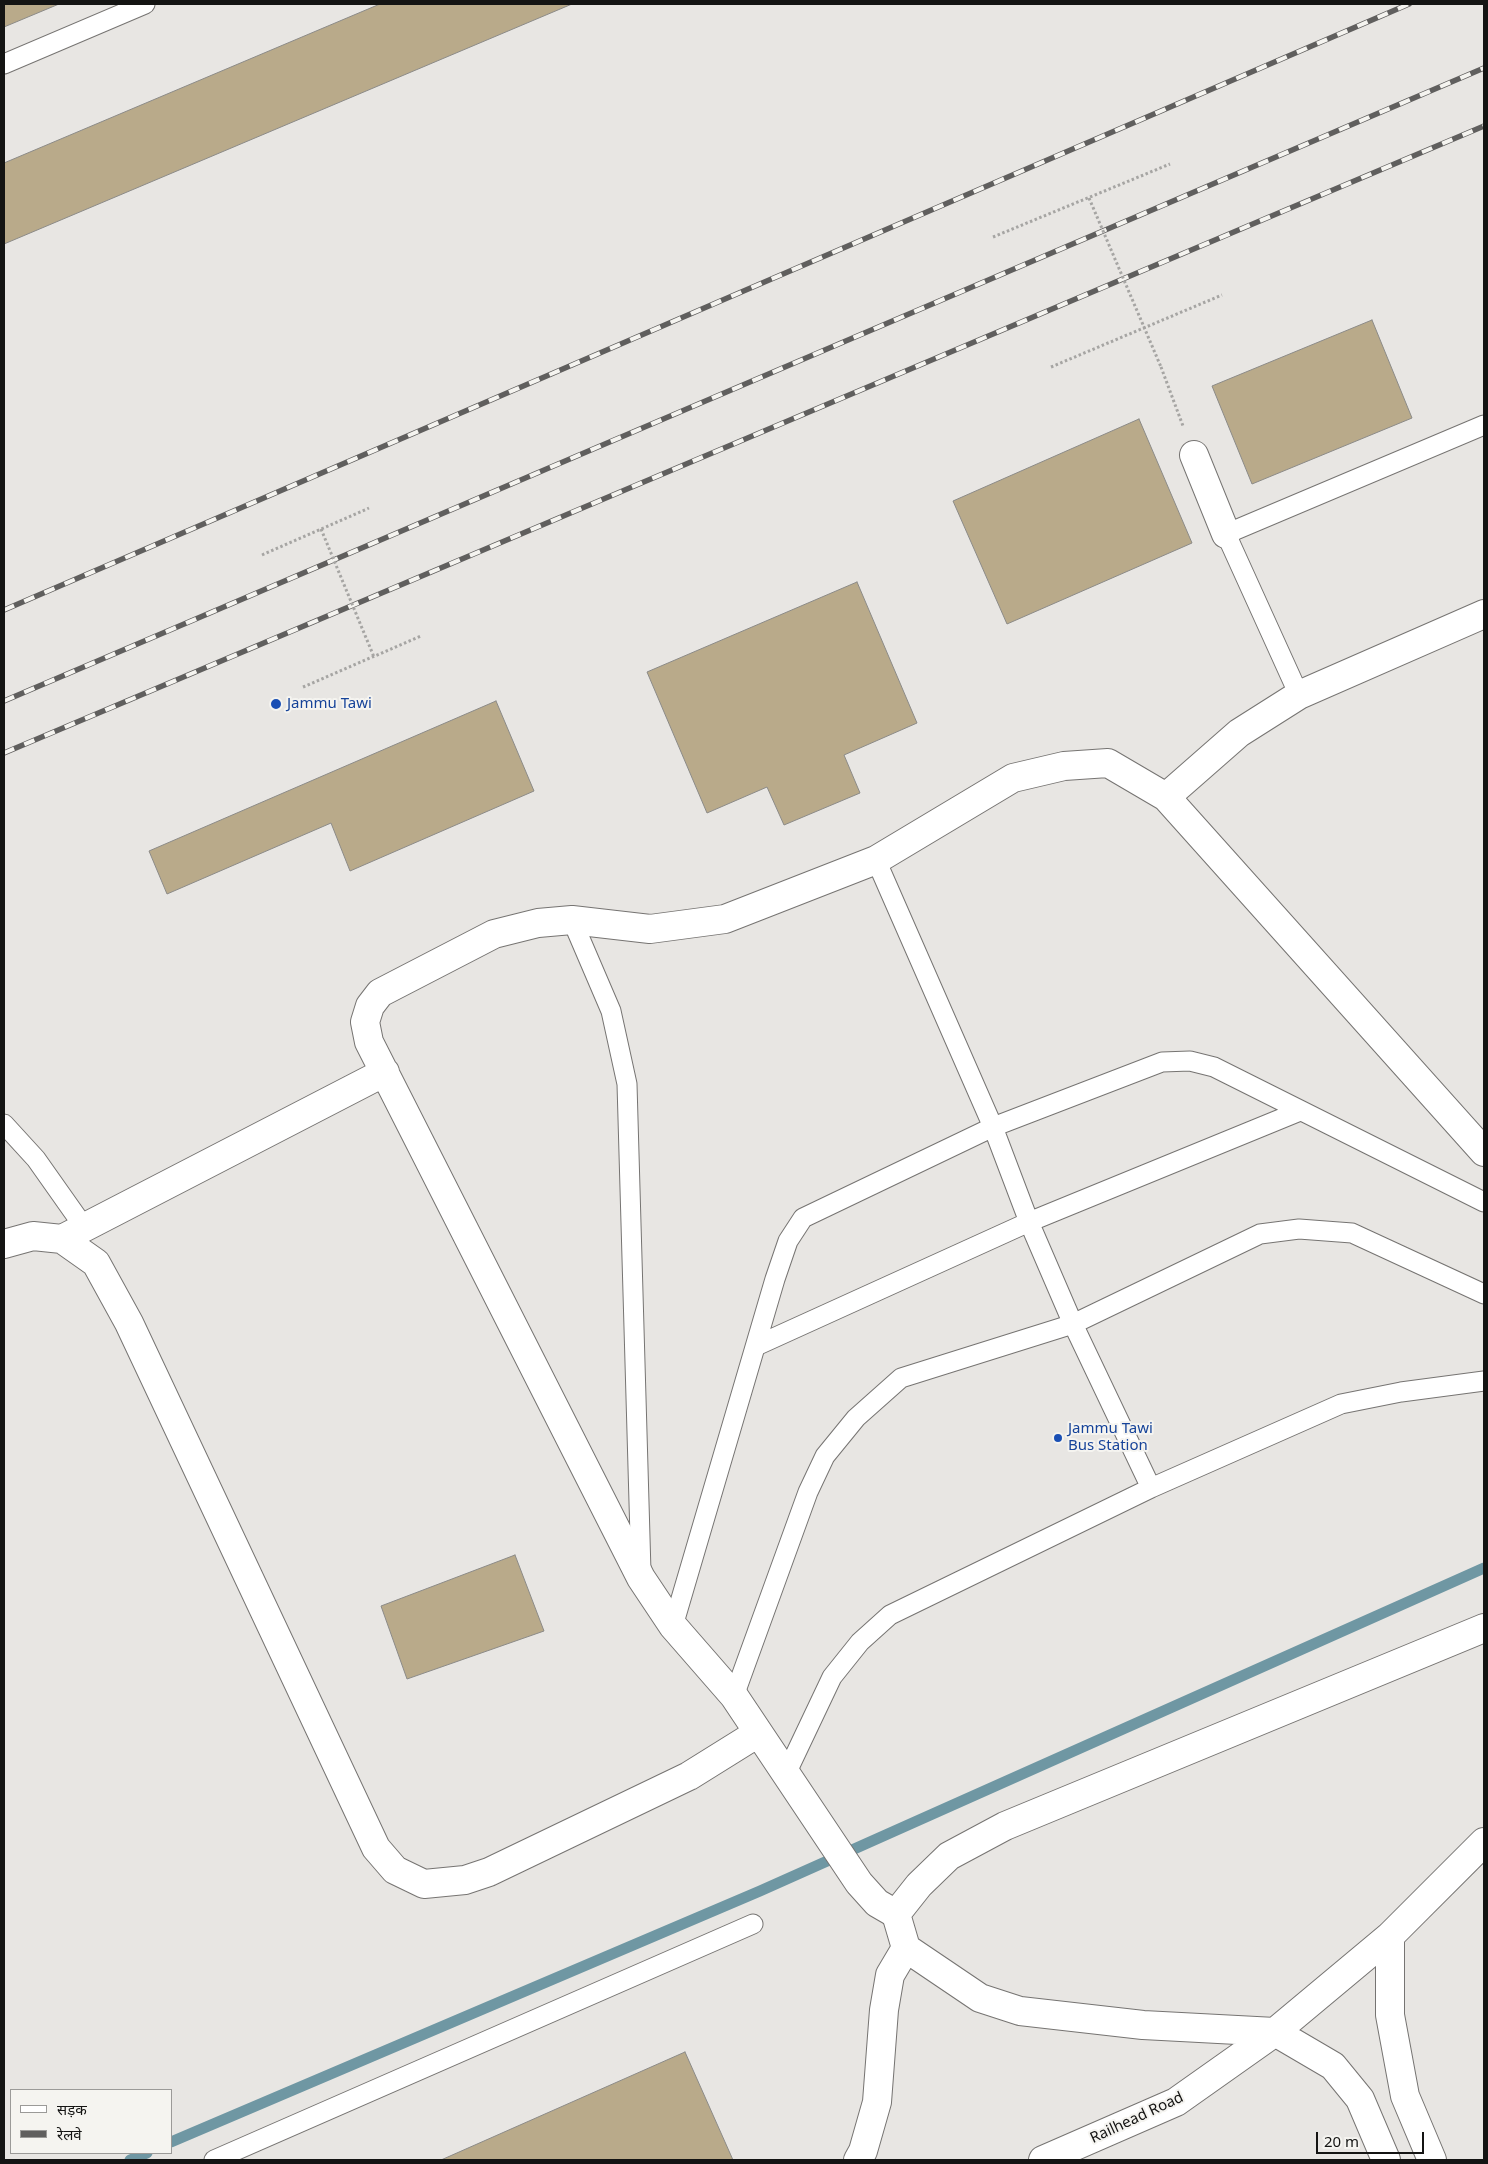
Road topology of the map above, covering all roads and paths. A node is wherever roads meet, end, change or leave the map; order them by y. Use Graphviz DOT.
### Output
graph roads {
  1 [pos="145,4"];
  2 [pos="4,64"];
  3 [pos="1170,164"];
  4 [pos="1089,198"];
  5 [pos="993,237"];
  6 [pos="1222,295"];
  7 [pos="1144,327"];
  8 [pos="1051,367"];
  9 [pos="1484,425"];
  10 [pos="1194,455"];
  11 [pos="369,508"];
  12 [pos="321,529"];
  13 [pos="1226,534"];
  14 [pos="262,555"];
  15 [pos="1484,614"];
  16 [pos="421,636"];
  17 [pos="374,657"];
  18 [pos="303,687"];
  19 [pos="1299,695"];
  20 [pos="1166,797"];
  21 [pos="876,860"];
  22 [pos="572,920"];
  23 [pos="385,1072"];
  24 [pos="1300,1111"];
  25 [pos="4,1124"];
  26 [pos="993,1127"];
  27 [pos="1484,1152"];
  28 [pos="1484,1202"];
  29 [pos="1029,1222"];
  30 [pos="73,1233"];
  31 [pos="4,1244"];
  32 [pos="1484,1294"];
  33 [pos="1073,1324"];
  34 [pos="756,1346"];
  35 [pos="1484,1381"];
  36 [pos="1151,1488"];
  37 [pos="641,1578"];
  38 [pos="673,1626"];
  39 [pos="1484,1628"];
  40 [pos="734,1696"];
  41 [pos="758,1733"];
  42 [pos="791,1781"];
  43 [pos="1484,1842"];
  44 [pos="896,1914"];
  45 [pos="753,1924"];
  46 [pos="1390,1936"];
  47 [pos="906,1948"];
  48 [pos="1276,2032"];
  49 [pos="214,2160"];
  50 [pos="858,2160"];
  51 [pos="1043,2160"];
  52 [pos="1386,2160"];
  53 [pos="1432,2160"];
  1 -- 2 [label="lane"];
  3 -- 4 [label="path"];
  4 -- 5 [label="path"];
  4 -- 7 [label="path, bridge"];
  6 -- 7 [label="path"];
  7 -- 8 [label="path"];
  7 -- 10 [label="path, bridge"];
  9 -- 13 [label="lane"];
  10 -- 13 [label="street"];
  11 -- 12 [label="path"];
  12 -- 14 [label="path"];
  12 -- 17 [label="path, bridge"];
  13 -- 19 [label="lane"];
  15 -- 19 [label="street"];
  16 -- 17 [label="path"];
  17 -- 18 [label="path"];
  19 -- 20 [label="street"];
  20 -- 21 [label="street"];
  20 -- 27 [label="street"];
  21 -- 22 [label="street"];
  21 -- 26 [label="lane"];
  22 -- 23 [label="street"];
  22 -- 37 [label="lane"];
  23 -- 30 [label="street"];
  23 -- 37 [label="street"];
  24 -- 26 [label="lane"];
  24 -- 28 [label="lane"];
  24 -- 29 [label="lane"];
  25 -- 30 [label="lane"];
  26 -- 29 [label="lane"];
  26 -- 34 [label="lane"];
  29 -- 33 [label="lane"];
  29 -- 34 [label="lane"];
  30 -- 31 [label="street"];
  30 -- 41 [label="street"];
  32 -- 33 [label="lane"];
  33 -- 36 [label="lane"];
  33 -- 40 [label="lane"];
  34 -- 38 [label="lane"];
  35 -- 36 [label="lane"];
  36 -- 42 [label="lane"];
  37 -- 38 [label="street"];
  38 -- 40 [label="street"];
  39 -- 44 [label="street"];
  40 -- 41 [label="street"];
  41 -- 42 [label="street"];
  42 -- 44 [label="street"];
  43 -- 46 [label="street, Railhead Road"];
  44 -- 47 [label="street"];
  45 -- 49 [label="lane"];
  46 -- 48 [label="street, Railhead Road"];
  46 -- 53 [label="street"];
  47 -- 48 [label="street"];
  47 -- 50 [label="street"];
  48 -- 51 [label="street, Railhead Road"];
  48 -- 52 [label="street"];
}
